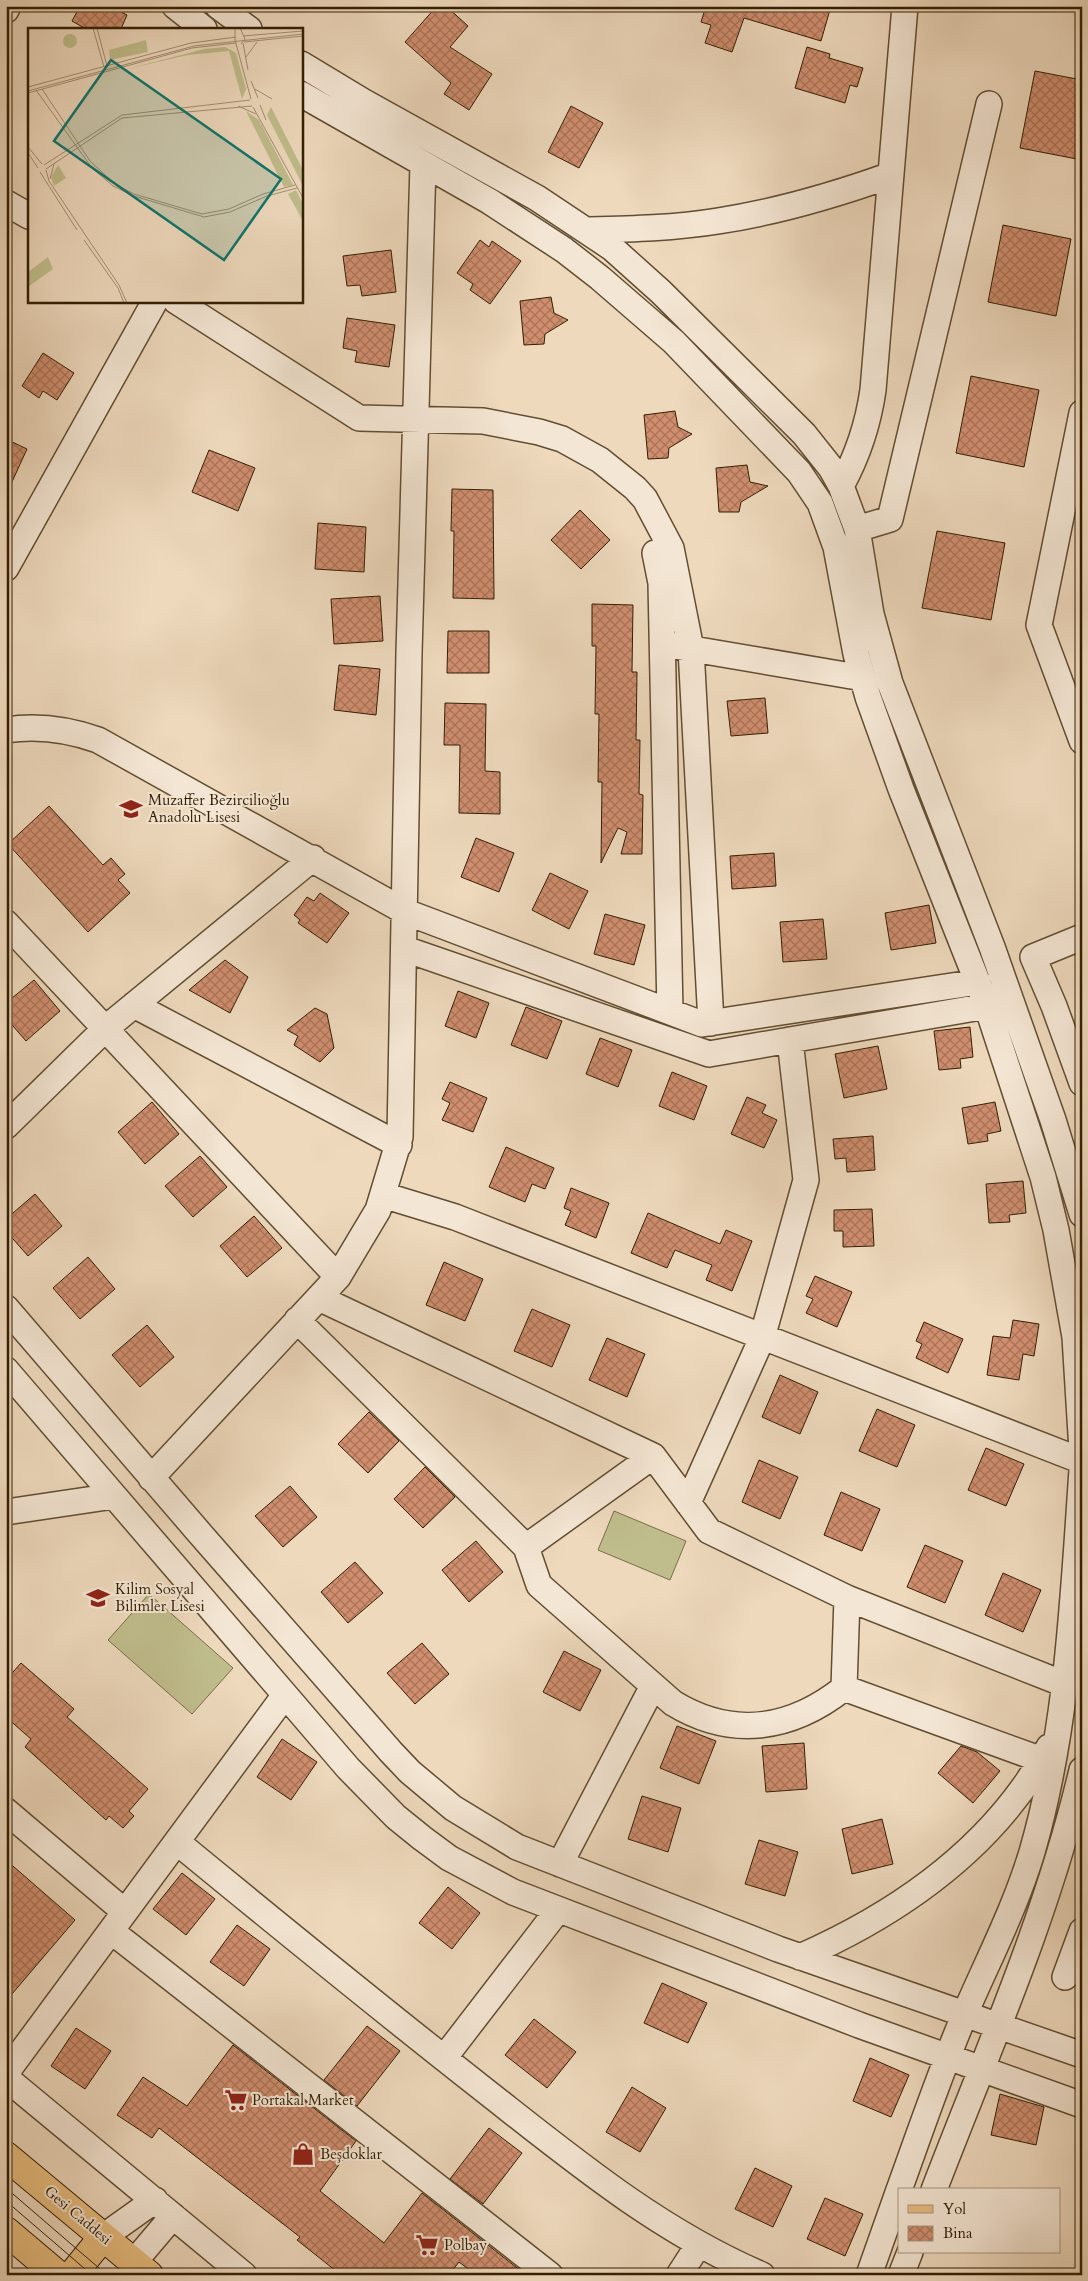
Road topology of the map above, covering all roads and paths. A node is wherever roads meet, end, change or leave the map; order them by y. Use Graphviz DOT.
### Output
graph roads {
  1 [pos="8,6"];
  2 [pos="175,6"];
  3 [pos="218,6"];
  4 [pos="905,6"];
  5 [pos="6,10"];
  6 [pos="203,28"];
  7 [pos="248,28"];
  8 [pos="302,65"];
  9 [pos="302,95"];
  10 [pos="989,104"];
  11 [pos="423,164"];
  12 [pos="891,174"];
  13 [pos="6,203"];
  14 [pos="28,215"];
  15 [pos="588,230"];
  16 [pos="154,302"];
  17 [pos="178,302"];
  18 [pos="1082,414"];
  19 [pos="416,426"];
  20 [pos="841,486"];
  21 [pos="857,529"];
  22 [pos="6,568"];
  23 [pos="662,644"];
  24 [pos="691,649"];
  25 [pos="863,678"];
  26 [pos="6,730"];
  27 [pos="1082,741"];
  28 [pos="313,858"];
  29 [pos="406,912"];
  30 [pos="6,923"];
  31 [pos="1082,937"];
  32 [pos="405,949"];
  33 [pos="1033,957"];
  34 [pos="998,966"];
  35 [pos="978,982"];
  36 [pos="134,1005"];
  37 [pos="987,1006"];
  38 [pos="670,1012"];
  39 [pos="711,1023"];
  40 [pos="106,1028"];
  41 [pos="790,1040"];
  42 [pos="1082,1083"];
  43 [pos="6,1126"];
  44 [pos="398,1145"];
  45 [pos="383,1195"];
  46 [pos="1082,1214"];
  47 [pos="338,1277"];
  48 [pos="318,1298"];
  49 [pos="6,1308"];
  50 [pos="297,1320"];
  51 [pos="762,1338"];
  52 [pos="6,1370"];
  53 [pos="1082,1451"];
  54 [pos="653,1456"];
  55 [pos="1082,1460"];
  56 [pos="1082,1470"];
  57 [pos="151,1478"];
  58 [pos="114,1496"];
  59 [pos="688,1503"];
  60 [pos="6,1512"];
  61 [pos="526,1547"];
  62 [pos="847,1598"];
  63 [pos="1064,1684"];
  64 [pos="653,1686"];
  65 [pos="844,1688"];
  66 [pos="286,1695"];
  67 [pos="1057,1732"];
  68 [pos="1042,1760"];
  69 [pos="1082,1770"];
  70 [pos="6,1811"];
  71 [pos="177,1842"];
  72 [pos="560,1864"];
  73 [pos="558,1910"];
  74 [pos="118,1922"];
  75 [pos="1082,1931"];
  76 [pos="800,1957"];
  77 [pos="1065,1977"];
  78 [pos="965,2015"];
  79 [pos="998,2026"];
  80 [pos="1082,2055"];
  81 [pos="947,2057"];
  82 [pos="444,2058"];
  83 [pos="8,2069"];
  84 [pos="980,2069"];
  85 [pos="1082,2105"];
  86 [pos="6,2156"];
  87 [pos="900,2188"];
  88 [pos="935,2188"];
  89 [pos="898,2193"];
  90 [pos="164,2208"];
  91 [pos="6,2231"];
  92 [pos="104,2237"];
  93 [pos="699,2244"];
  94 [pos="909,2254"];
  95 [pos="136,2271"];
  96 [pos="58,2275"];
  97 [pos="72,2275"];
  98 [pos="244,2275"];
  99 [pos="550,2275"];
  100 [pos="679,2275"];
  101 [pos="762,2275"];
  102 [pos="869,2275"];
  103 [pos="901,2275"];
  1 -- 5 [label="street"];
  2 -- 6 [label="street"];
  3 -- 7 [label="street"];
  4 -- 12 [label="street"];
  8 -- 15 [label="street"];
  9 -- 11 [label="street"];
  10 -- 21 [label="street"];
  11 -- 19 [label="street"];
  11 -- 25 [label="street"];
  12 -- 15 [label="street"];
  12 -- 20 [label="street"];
  13 -- 14 [label="street"];
  15 -- 20 [label="street"];
  16 -- 22 [label="street"];
  17 -- 19 [label="street"];
  18 -- 27 [label="street"];
  19 -- 23 [label="street"];
  19 -- 24 [label="street"];
  19 -- 29 [label="street"];
  20 -- 21 [label="street"];
  21 -- 34 [label="street"];
  23 -- 24 [label="street"];
  23 -- 38 [label="street"];
  24 -- 25 [label="street"];
  24 -- 39 [label="street"];
  25 -- 35 [label="street"];
  26 -- 28 [label="street"];
  28 -- 29 [label="street"];
  28 -- 36 [label="street"];
  29 -- 32 [label="street"];
  29 -- 38 [label="street"];
  30 -- 40 [label="street"];
  31 -- 33 [label="street"];
  32 -- 41 [label="street"];
  32 -- 44 [label="street"];
  33 -- 34 [label="street"];
  33 -- 42 [label="street"];
  34 -- 46 [label="street"];
  35 -- 37 [label="street"];
  35 -- 39 [label="street"];
  36 -- 40 [label="street"];
  36 -- 44 [label="street"];
  37 -- 41 [label="street"];
  37 -- 53 [label="street"];
  38 -- 39 [label="street"];
  40 -- 43 [label="street"];
  40 -- 47 [label="street"];
  41 -- 51 [label="street"];
  44 -- 45 [label="street"];
  45 -- 47 [label="street"];
  45 -- 51 [label="street"];
  47 -- 48 [label="street"];
  48 -- 50 [label="street"];
  48 -- 54 [label="street"];
  49 -- 57 [label="street"];
  50 -- 57 [label="street"];
  50 -- 61 [label="street"];
  51 -- 55 [label="street"];
  51 -- 59 [label="street"];
  52 -- 58 [label="street"];
  54 -- 59 [label="street"];
  54 -- 61 [label="street"];
  56 -- 63 [label="street"];
  57 -- 72 [label="street"];
  58 -- 60 [label="street"];
  58 -- 66 [label="street"];
  59 -- 62 [label="street"];
  61 -- 64 [label="street"];
  62 -- 63 [label="street"];
  62 -- 65 [label="street"];
  63 -- 67 [label="street"];
  64 -- 65 [label="street"];
  64 -- 72 [label="street"];
  65 -- 68 [label="street"];
  66 -- 71 [label="street"];
  66 -- 73 [label="street"];
  67 -- 68 [label="street"];
  67 -- 78 [label="street"];
  68 -- 76 [label="street"];
  69 -- 79 [label="street"];
  70 -- 74 [label="street"];
  71 -- 74 [label="street"];
  71 -- 82 [label="street"];
  72 -- 76 [label="street"];
  73 -- 81 [label="street"];
  73 -- 82 [label="street"];
  74 -- 83 [label="street"];
  74 -- 99 [label="street"];
  75 -- 77 [label="street"];
  76 -- 78 [label="street"];
  78 -- 79 [label="street"];
  78 -- 81 [label="street"];
  79 -- 80 [label="street"];
  79 -- 84 [label="street"];
  81 -- 84 [label="street"];
  81 -- 87 [label="street"];
  82 -- 93 [label="street"];
  83 -- 90 [label="street"];
  84 -- 85 [label="street"];
  84 -- 88 [label="street"];
  86 -- 92 [label="main road, Gesi Caddesi"];
  89 -- 102 [label="street"];
  90 -- 92 [label="street"];
  90 -- 95 [label="street"];
  90 -- 98 [label="street"];
  91 -- 96 [label="main road"];
  92 -- 95 [label="main road, Gesi Caddesi"];
  92 -- 97 [label="main road"];
  93 -- 100 [label="street"];
  93 -- 101 [label="street"];
  94 -- 103 [label="street"];
}
